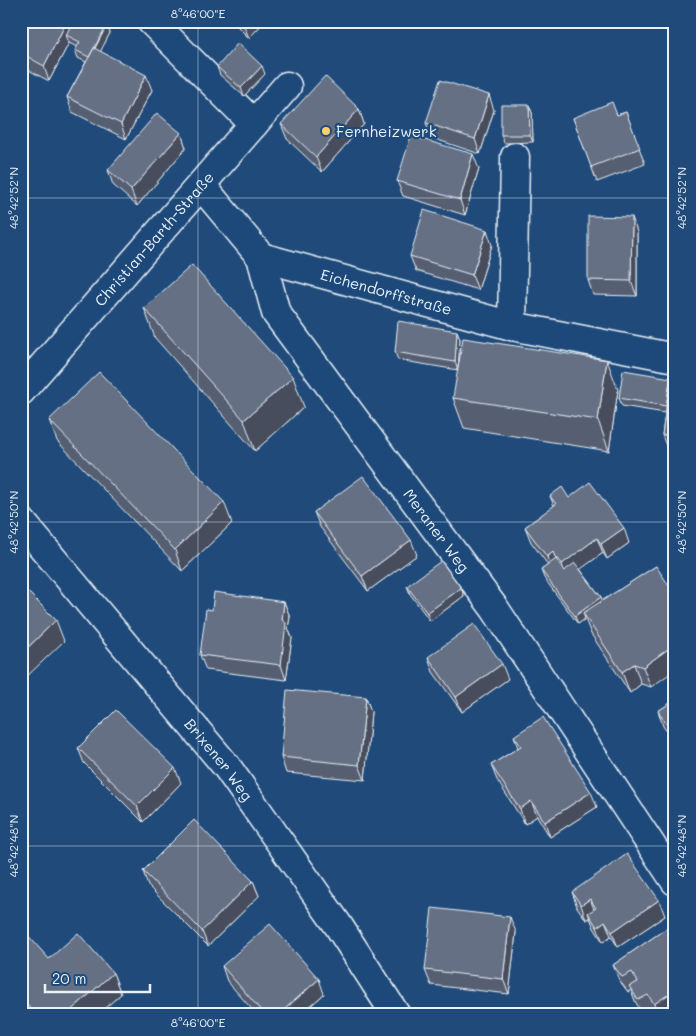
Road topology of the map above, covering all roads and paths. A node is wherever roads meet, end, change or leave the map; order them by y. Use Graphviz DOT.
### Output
graph roads {
  1 [pos="151,21"];
  2 [pos="287,86"];
  3 [pos="254,124"];
  4 [pos="515,157"];
  5 [pos="201,185"];
  6 [pos="261,257"];
  7 [pos="512,326"];
  8 [pos="675,358"];
  9 [pos="21,391"];
  10 [pos="21,521"];
  11 [pos="675,882"];
  12 [pos="396,1015"];
  1 -- 3 [label="street"];
  2 -- 3 [label="street, Christian-Barth-Straße"];
  3 -- 5 [label="street, Christian-Barth-Straße"];
  4 -- 7 [label="street"];
  5 -- 6 [label="street, Meraner Weg"];
  5 -- 9 [label="street, Christian-Barth-Straße"];
  6 -- 7 [label="street, Eichendorffstraße"];
  6 -- 11 [label="street, Meraner Weg"];
  7 -- 8 [label="street, Eichendorffstraße"];
  10 -- 12 [label="street, Brixener Weg"];
}
